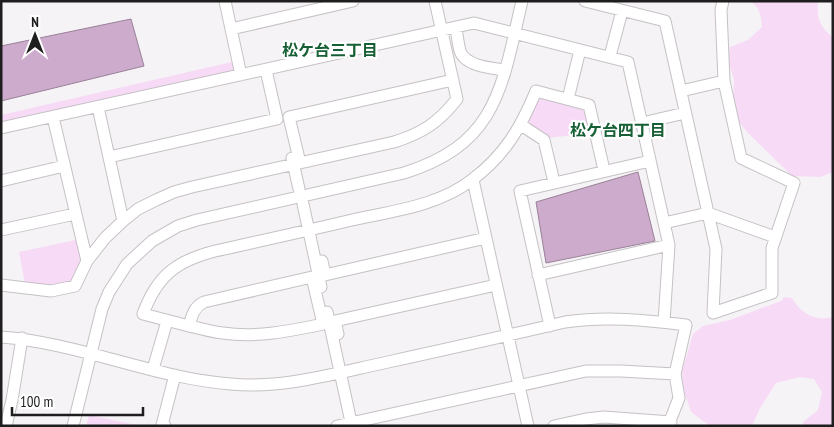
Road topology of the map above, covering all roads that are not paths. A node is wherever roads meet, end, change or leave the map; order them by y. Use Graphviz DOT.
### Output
graph roads {
  1 [pos="225,1"];
  2 [pos="354,1"];
  3 [pos="435,1"];
  4 [pos="522,1"];
  5 [pos="585,1"];
  6 [pos="724,1"];
  7 [pos="622,10"];
  8 [pos="456,27"];
  9 [pos="231,29"];
  10 [pos="442,30"];
  11 [pos="514,33"];
  12 [pos="580,50"];
  13 [pos="610,56"];
  14 [pos="269,69"];
  15 [pos="505,70"];
  16 [pos="241,75"];
  17 [pos="453,80"];
  18 [pos="724,81"];
  19 [pos="681,91"];
  20 [pos="568,99"];
  21 [pos="98,107"];
  22 [pos="685,113"];
  23 [pos="53,117"];
  24 [pos="642,123"];
  25 [pos="521,125"];
  26 [pos="1,128"];
  27 [pos="109,157"];
  28 [pos="650,161"];
  29 [pos="296,164"];
  30 [pos="64,166"];
  31 [pos="604,170"];
  32 [pos="473,180"];
  33 [pos="1,181"];
  34 [pos="554,182"];
  35 [pos="299,189"];
  36 [pos="303,204"];
  37 [pos="708,213"];
  38 [pos="75,214"];
  39 [pos="123,220"];
  40 [pos="664,223"];
  41 [pos="311,229"];
  42 [pos="1,230"];
  43 [pos="775,237"];
  44 [pos="486,238"];
  45 [pos="669,245"];
  46 [pos="87,260"];
  47 [pos="538,275"];
  48 [pos="1,285"];
  49 [pos="496,285"];
  50 [pos="167,321"];
  51 [pos="664,322"];
  52 [pos="189,326"];
  53 [pos="550,326"];
  54 [pos="507,335"];
  55 [pos="1,336"];
  56 [pos="22,338"];
  57 [pos="91,353"];
  58 [pos="153,370"];
  59 [pos="343,372"];
  60 [pos="675,374"];
  61 [pos="175,375"];
  62 [pos="519,385"];
  63 [pos="7,399"];
  64 [pos="383,421"];
  65 [pos="352,422"];
  66 [pos="669,424"];
  67 [pos="6,426"];
  68 [pos="73,426"];
  69 [pos="165,426"];
  70 [pos="336,426"];
  71 [pos="528,426"];
  72 [pos="554,426"];
  1 -- 9 [label="street"];
  2 -- 9 [label="street"];
  3 -- 10 [label="street"];
  4 -- 11 [label="street"];
  5 -- 7 [label="street"];
  6 -- 18 [label="street"];
  7 -- 13 [label="street"];
  7 -- 19 [label="street"];
  8 -- 10 [label="street"];
  8 -- 11 [label="street"];
  8 -- 15 [label="street"];
  9 -- 16 [label="street"];
  10 -- 14 [label="street"];
  10 -- 17 [label="street"];
  11 -- 12 [label="street"];
  11 -- 15 [label="street"];
  12 -- 13 [label="street"];
  12 -- 20 [label="street"];
  13 -- 24 [label="street"];
  14 -- 16 [label="street"];
  14 -- 27 [label="street"];
  14 -- 29 [label="street"];
  15 -- 57 [label="street"];
  16 -- 21 [label="street"];
  17 -- 29 [label="street"];
  17 -- 29 [label="street"];
  18 -- 19 [label="street"];
  18 -- 43 [label="street"];
  19 -- 22 [label="street"];
  20 -- 25 [label="street"];
  20 -- 31 [label="street"];
  21 -- 23 [label="street"];
  21 -- 27 [label="street"];
  22 -- 24 [label="street"];
  22 -- 37 [label="street"];
  23 -- 26 [label="street"];
  23 -- 30 [label="street"];
  24 -- 28 [label="street"];
  25 -- 32 [label="street"];
  25 -- 34 [label="street"];
  27 -- 39 [label="street"];
  28 -- 31 [label="street"];
  28 -- 40 [label="street"];
  29 -- 35 [label="street"];
  29 -- 39 [label="street"];
  30 -- 33 [label="street"];
  30 -- 38 [label="street"];
  31 -- 34 [label="street"];
  32 -- 41 [label="street"];
  32 -- 44 [label="street"];
  34 -- 47 [label="street"];
  36 -- 41 [label="street"];
  37 -- 40 [label="street"];
  37 -- 43 [label="street"];
  37 -- 43 [label="street"];
  38 -- 42 [label="street"];
  38 -- 46 [label="street"];
  39 -- 46 [label="street"];
  40 -- 45 [label="street"];
  41 -- 44 [label="street"];
  41 -- 50 [label="street"];
  41 -- 59 [label="street"];
  44 -- 49 [label="street"];
  45 -- 47 [label="street"];
  45 -- 51 [label="street"];
  46 -- 48 [label="street"];
  47 -- 53 [label="street"];
  49 -- 54 [label="street"];
  49 -- 59 [label="street"];
  50 -- 52 [label="street"];
  50 -- 58 [label="street"];
  51 -- 53 [label="street"];
  51 -- 60 [label="street"];
  52 -- 52 [label="street"];
  53 -- 54 [label="street"];
  54 -- 59 [label="street"];
  54 -- 62 [label="street"];
  55 -- 56 [label="street"];
  56 -- 57 [label="street"];
  56 -- 63 [label="street"];
  57 -- 58 [label="street"];
  57 -- 68 [label="street"];
  58 -- 61 [label="street"];
  59 -- 61 [label="street"];
  59 -- 65 [label="street"];
  60 -- 62 [label="street"];
  60 -- 66 [label="street"];
  61 -- 69 [label="street"];
  62 -- 64 [label="street"];
  62 -- 71 [label="street"];
  63 -- 67 [label="street"];
  64 -- 65 [label="street"];
  65 -- 70 [label="street"];
  66 -- 72 [label="street"];
}
